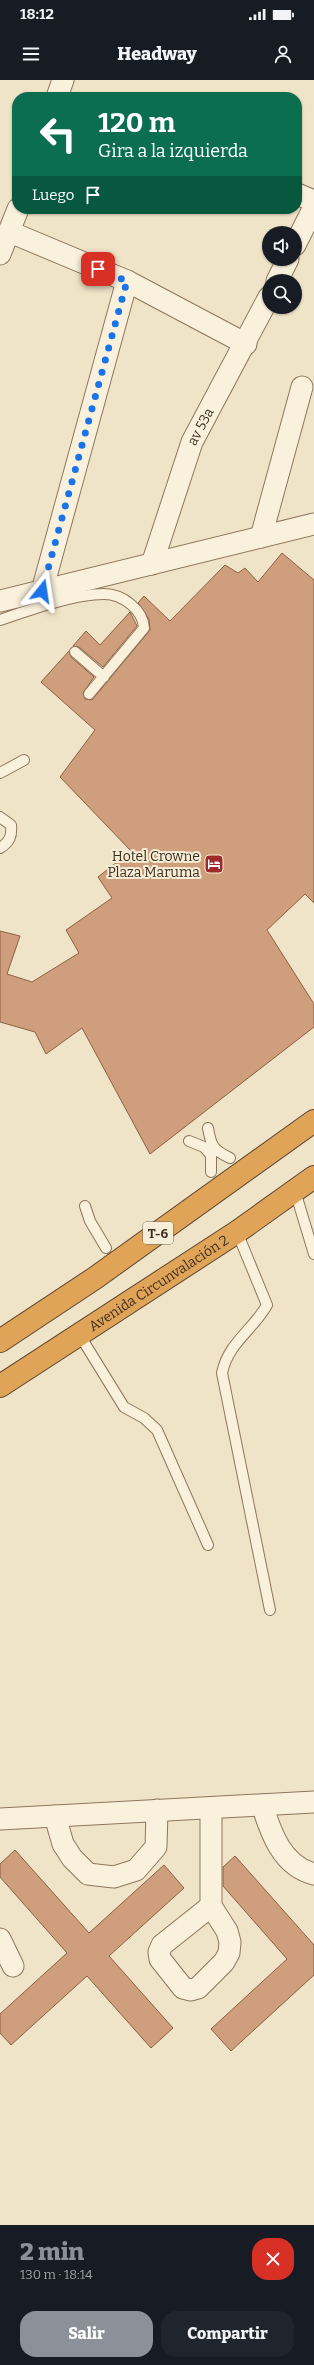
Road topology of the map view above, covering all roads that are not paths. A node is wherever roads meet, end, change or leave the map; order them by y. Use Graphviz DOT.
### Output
graph roads {
  1 [pos="63,80"];
  2 [pos="59,92"];
  3 [pos="302,196"];
  4 [pos="314,201"];
  5 [pos="314,207"];
  6 [pos="16,214"];
  7 [pos="302,231"];
  8 [pos="10,232"];
  9 [pos="0,254"];
  10 [pos="127,281"];
  11 [pos="262,311"];
  12 [pos="246,344"];
  13 [pos="302,387"];
  14 [pos="314,524"];
  15 [pos="261,537"];
  16 [pos="152,564"];
  17 [pos="42,591"];
  18 [pos="0,601"];
  19 [pos="0,620"];
  20 [pos="75,652"];
  21 [pos="104,677"];
  22 [pos="88,694"];
  23 [pos="24,760"];
  24 [pos="0,773"];
  25 [pos="0,817"];
  26 [pos="0,848"];
  27 [pos="314,1121"];
  28 [pos="208,1128"];
  29 [pos="189,1141"];
  30 [pos="230,1158"];
  31 [pos="211,1172"];
  32 [pos="314,1177"];
  33 [pos="296,1191"];
  34 [pos="85,1206"];
  35 [pos="237,1232"];
  36 [pos="106,1248"];
  37 [pos="314,1254"];
  38 [pos="79,1334"];
  39 [pos="0,1341"];
  40 [pos="0,1386"];
  41 [pos="208,1545"];
  42 [pos="270,1610"];
  43 [pos="314,1802"];
  44 [pos="262,1805"];
  45 [pos="211,1808"];
  46 [pos="157,1810"];
  47 [pos="55,1816"];
  48 [pos="0,1819"];
  49 [pos="314,1874"];
  50 [pos="211,1906"];
  51 [pos="0,1939"];
  52 [pos="13,1966"];
  1 -- 2 [label="street"];
  3 -- 4 [label="street"];
  5 -- 7 [label="street"];
  6 -- 8 [label="street"];
  8 -- 9 [label="street"];
  8 -- 10 [label="street"];
  10 -- 12 [label="street"];
  10 -- 17 [label="street"];
  11 -- 12 [label="street, av 53a"];
  12 -- 16 [label="street, av 53a"];
  13 -- 15 [label="street"];
  14 -- 15 [label="street"];
  15 -- 16 [label="street"];
  16 -- 17 [label="street"];
  17 -- 18 [label="street"];
  19 -- 21 [label="lane"];
  20 -- 21 [label="lane"];
  21 -- 22 [label="lane"];
  23 -- 24 [label="lane"];
  25 -- 26 [label="lane"];
  27 -- 39 [label="highway, T-6"];
  28 -- 30 [label="lane"];
  29 -- 31 [label="lane"];
  32 -- 33 [label="highway, Avenida Circunvalación 2"];
  33 -- 35 [label="highway, Avenida Circunvalación 2"];
  33 -- 37 [label="lane"];
  34 -- 36 [label="lane"];
  35 -- 38 [label="highway, Avenida Circunvalación 2"];
  35 -- 42 [label="lane"];
  38 -- 40 [label="highway, Avenida Circunvalación 2"];
  38 -- 41 [label="lane"];
  43 -- 44 [label="street"];
  44 -- 45 [label="street"];
  44 -- 49 [label="street"];
  45 -- 46 [label="street"];
  45 -- 50 [label="street"];
  46 -- 47 [label="street"];
  46 -- 47 [label="street"];
  47 -- 48 [label="street"];
  51 -- 52 [label="street"];
}
